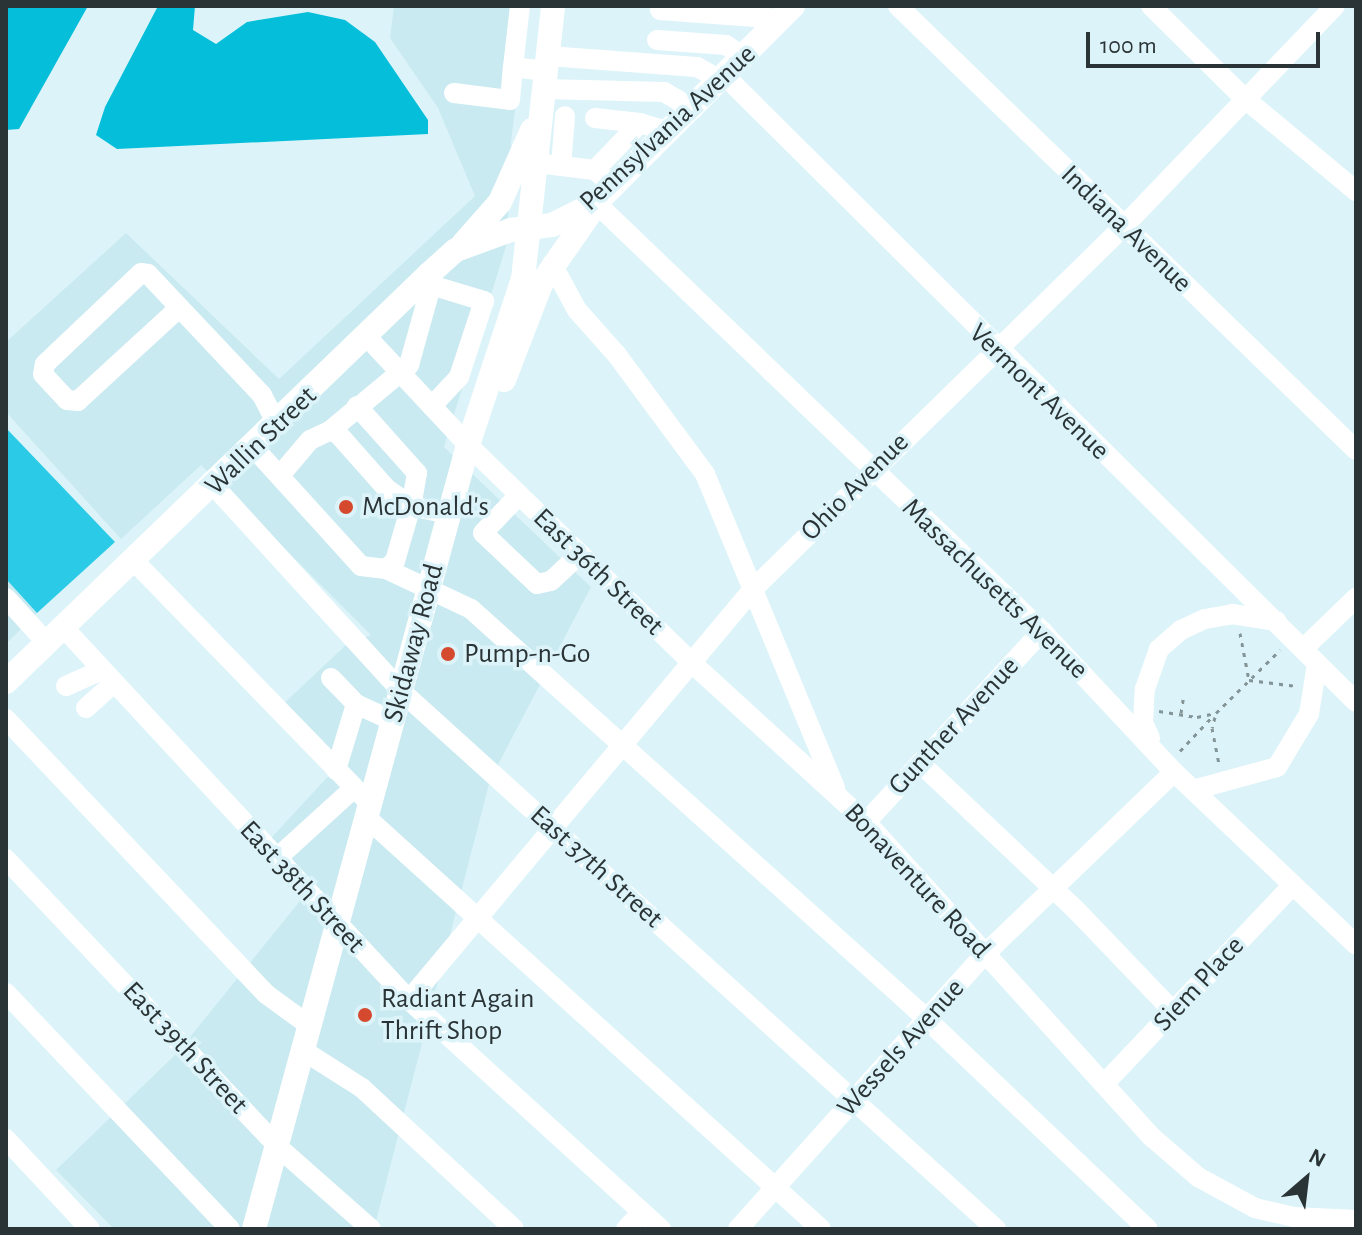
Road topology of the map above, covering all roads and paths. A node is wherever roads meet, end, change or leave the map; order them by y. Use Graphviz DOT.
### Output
graph roads {
  1 [pos="520,6"];
  2 [pos="553,6"];
  3 [pos="898,6"];
  4 [pos="1151,6"];
  5 [pos="1335,6"];
  6 [pos="660,8"];
  7 [pos="787,12"];
  8 [pos="657,40"];
  9 [pos="745,58"];
  10 [pos="656,62"];
  11 [pos="513,67"];
  12 [pos="546,72"];
  13 [pos="724,79"];
  14 [pos="654,92"];
  15 [pos="454,93"];
  16 [pos="1244,98"];
  17 [pos="694,109"];
  18 [pos="570,117"];
  19 [pos="640,123"];
  20 [pos="669,132"];
  21 [pos="549,165"];
  22 [pos="595,170"];
  23 [pos="1356,191"];
  24 [pos="605,195"];
  25 [pos="1123,227"];
  26 [pos="531,228"];
  27 [pos="456,250"];
  28 [pos="552,264"];
  29 [pos="426,284"];
  30 [pos="179,308"];
  31 [pos="577,310"];
  32 [pos="530,313"];
  33 [pos="368,338"];
  34 [pos="995,350"];
  35 [pos="401,373"];
  36 [pos="357,406"];
  37 [pos="432,406"];
  38 [pos="476,419"];
  39 [pos="277,425"];
  40 [pos="331,430"];
  41 [pos="468,445"];
  42 [pos="254,448"];
  43 [pos="1356,450"];
  44 [pos="871,469"];
  45 [pos="282,473"];
  46 [pos="214,486"];
  47 [pos="519,495"];
  48 [pos="411,506"];
  49 [pos="449,514"];
  50 [pos="580,554"];
  51 [pos="134,561"];
  52 [pos="386,569"];
  53 [pos="429,588"];
  54 [pos="754,588"];
  55 [pos="1356,598"];
  56 [pos="9,606"];
  57 [pos="1240,616"];
  58 [pos="1276,621"];
  59 [pos="1042,631"];
  60 [pos="55,635"];
  61 [pos="1306,657"];
  62 [pos="693,664"];
  63 [pos="108,677"];
  64 [pos="331,678"];
  65 [pos="1249,680"];
  66 [pos="6,682"];
  67 [pos="66,686"];
  68 [pos="401,691"];
  69 [pos="1184,694"];
  70 [pos="1356,702"];
  71 [pos="356,704"];
  72 [pos="86,708"];
  73 [pos="1143,711"];
  74 [pos="1181,713"];
  75 [pos="1216,713"];
  76 [pos="6,719"];
  77 [pos="393,721"];
  78 [pos="621,746"];
  79 [pos="1154,746"];
  80 [pos="920,763"];
  81 [pos="1170,768"];
  82 [pos="336,770"];
  83 [pos="1219,780"];
  84 [pos="1193,790"];
  85 [pos="838,795"];
  86 [pos="364,804"];
  87 [pos="866,822"];
  88 [pos="550,827"];
  89 [pos="6,859"];
  90 [pos="276,859"];
  91 [pos="1293,885"];
  92 [pos="1052,889"];
  93 [pos="476,919"];
  94 [pos="338,928"];
  95 [pos="1356,945"];
  96 [pos="985,954"];
  97 [pos="6,993"];
  98 [pos="409,1000"];
  99 [pos="1173,1011"];
  100 [pos="924,1022"];
  101 [pos="310,1026"];
  102 [pos="304,1051"];
  103 [pos="1105,1083"];
  104 [pos="855,1100"];
  105 [pos="6,1139"];
  106 [pos="277,1146"];
  107 [pos="775,1189"];
  108 [pos="642,1212"];
  109 [pos="1350,1223"];
  110 [pos="90,1229"];
  111 [pos="230,1229"];
  112 [pos="254,1229"];
  113 [pos="371,1229"];
  114 [pos="514,1229"];
  115 [pos="626,1229"];
  116 [pos="661,1229"];
  117 [pos="738,1229"];
  118 [pos="821,1229"];
  119 [pos="996,1229"];
  120 [pos="1148,1229"];
  1 -- 11 [label="street"];
  2 -- 12 [label="main road, Skidaway Road"];
  3 -- 25 [label="street, Indiana Avenue"];
  4 -- 16 [label="street"];
  5 -- 16 [label="street, Ohio Avenue"];
  6 -- 7 [label="street"];
  6 -- 8 [label="street"];
  7 -- 9 [label="main road, Pennsylvania Avenue"];
  8 -- 9 [label="street"];
  8 -- 10 [label="street"];
  9 -- 13 [label="main road, Pennsylvania Avenue"];
  10 -- 12 [label="street"];
  10 -- 13 [label="street"];
  10 -- 14 [label="street"];
  11 -- 12 [label="street"];
  11 -- 15 [label="street"];
  12 -- 14 [label="street"];
  12 -- 18 [label="main road, Skidaway Road"];
  13 -- 17 [label="main road, Pennsylvania Avenue"];
  13 -- 34 [label="street, Vermont Avenue"];
  14 -- 17 [label="street"];
  16 -- 23 [label="street"];
  16 -- 25 [label="street, Ohio Avenue"];
  17 -- 20 [label="main road, Pennsylvania Avenue"];
  18 -- 19 [label="street"];
  18 -- 21 [label="main road, Skidaway Road"];
  18 -- 27 [label="main road"];
  19 -- 20 [label="street"];
  19 -- 22 [label="street"];
  20 -- 24 [label="main road, Pennsylvania Avenue"];
  21 -- 22 [label="street"];
  21 -- 26 [label="main road, Skidaway Road"];
  22 -- 24 [label="street, Massachusetts Avenue"];
  24 -- 26 [label="main road, Pennsylvania Avenue"];
  24 -- 28 [label="main road"];
  24 -- 44 [label="street, Massachusetts Avenue"];
  25 -- 34 [label="street, Ohio Avenue"];
  25 -- 43 [label="street, Indiana Avenue"];
  26 -- 27 [label="main road, Wallin Street"];
  26 -- 38 [label="main road, Skidaway Road"];
  27 -- 29 [label="main road, Wallin Street"];
  28 -- 31 [label="street, Bonaventure Road"];
  28 -- 32 [label="main road"];
  29 -- 33 [label="main road, Wallin Street"];
  29 -- 35 [label="street"];
  29 -- 37 [label="street"];
  30 -- 30 [label="street"];
  30 -- 39 [label="street"];
  31 -- 32 [label="street"];
  31 -- 54 [label="street, Bonaventure Road"];
  32 -- 38 [label="main road"];
  33 -- 35 [label="street, East 36th Street"];
  33 -- 39 [label="main road, Wallin Street"];
  34 -- 44 [label="street, Ohio Avenue"];
  34 -- 58 [label="street, Vermont Avenue"];
  35 -- 36 [label="street"];
  35 -- 37 [label="street, East 36th Street"];
  36 -- 40 [label="street"];
  36 -- 48 [label="street"];
  37 -- 41 [label="street, East 36th Street"];
  38 -- 41 [label="main road, Skidaway Road"];
  39 -- 42 [label="main road, Wallin Street"];
  40 -- 45 [label="street"];
  40 -- 48 [label="street"];
  41 -- 47 [label="street, East 36th Street"];
  41 -- 49 [label="main road, Skidaway Road"];
  42 -- 45 [label="street"];
  42 -- 46 [label="main road, Wallin Street"];
  44 -- 54 [label="street, Ohio Avenue"];
  44 -- 59 [label="street, Massachusetts Avenue"];
  45 -- 52 [label="street"];
  46 -- 51 [label="main road, Wallin Street"];
  46 -- 68 [label="street, East 37th Street"];
  47 -- 50 [label="street, East 36th Street"];
  47 -- 50 [label="street"];
  48 -- 49 [label="street"];
  48 -- 52 [label="street"];
  49 -- 53 [label="main road, Skidaway Road"];
  50 -- 62 [label="street, East 36th Street"];
  51 -- 60 [label="main road, Wallin Street"];
  51 -- 82 [label="street"];
  52 -- 53 [label="street"];
  53 -- 68 [label="main road, Skidaway Road"];
  53 -- 78 [label="street"];
  54 -- 62 [label="street, Ohio Avenue"];
  54 -- 85 [label="street, Bonaventure Road"];
  55 -- 61 [label="street"];
  56 -- 60 [label="street, East 38th Street"];
  57 -- 58 [label="street"];
  57 -- 65 [label="path"];
  57 -- 73 [label="street"];
  58 -- 61 [label="street, Vermont Avenue"];
  59 -- 79 [label="street, Massachusetts Avenue"];
  59 -- 80 [label="street, Gunther Avenue"];
  60 -- 63 [label="street, East 38th Street"];
  60 -- 66 [label="main road, Wallin Street"];
  61 -- 65 [label="path"];
  61 -- 65 [label="path"];
  61 -- 70 [label="street, Vermont Avenue"];
  61 -- 83 [label="street"];
  62 -- 78 [label="street, Ohio Avenue"];
  62 -- 85 [label="street, East 36th Street"];
  63 -- 67 [label="street"];
  63 -- 72 [label="street"];
  63 -- 90 [label="street, East 38th Street"];
  64 -- 71 [label="street"];
  65 -- 75 [label="path"];
  68 -- 77 [label="main road, Skidaway Road"];
  68 -- 88 [label="street, East 37th Street"];
  69 -- 74 [label="path"];
  71 -- 77 [label="street"];
  71 -- 82 [label="street"];
  73 -- 74 [label="path"];
  73 -- 79 [label="street"];
  74 -- 75 [label="path"];
  75 -- 81 [label="path"];
  75 -- 83 [label="path"];
  76 -- 101 [label="street"];
  77 -- 86 [label="main road, Skidaway Road"];
  78 -- 88 [label="street, Ohio Avenue"];
  78 -- 100 [label="street"];
  79 -- 81 [label="street, Massachusetts Avenue"];
  80 -- 87 [label="street, Gunther Avenue"];
  80 -- 92 [label="street"];
  81 -- 84 [label="street, Massachusetts Avenue"];
  81 -- 92 [label="street, Wessels Avenue"];
  82 -- 86 [label="street"];
  83 -- 84 [label="street"];
  84 -- 91 [label="street, Massachusetts Avenue"];
  85 -- 87 [label="street, Bonaventure Road"];
  86 -- 90 [label="street"];
  86 -- 93 [label="street"];
  86 -- 94 [label="main road, Skidaway Road"];
  87 -- 96 [label="street, Bonaventure Road"];
  88 -- 93 [label="street, Ohio Avenue"];
  88 -- 104 [label="street, East 37th Street"];
  89 -- 106 [label="street, East 39th Street"];
  90 -- 94 [label="street, East 38th Street"];
  91 -- 95 [label="street, Massachusetts Avenue"];
  91 -- 99 [label="street, Siem Place"];
  92 -- 96 [label="street, Wessels Avenue"];
  92 -- 99 [label="street"];
  93 -- 98 [label="street, Ohio Avenue"];
  93 -- 107 [label="street"];
  94 -- 98 [label="street, East 38th Street"];
  94 -- 101 [label="main road, Skidaway Road"];
  96 -- 100 [label="street, Wessels Avenue"];
  96 -- 103 [label="street, Bonaventure Road"];
  97 -- 111 [label="street"];
  98 -- 108 [label="street, East 38th Street"];
  99 -- 103 [label="street, Siem Place"];
  100 -- 104 [label="street, Wessels Avenue"];
  100 -- 120 [label="street"];
  101 -- 102 [label="main road, Skidaway Road"];
  102 -- 106 [label="main road, Skidaway Road"];
  102 -- 114 [label="street"];
  103 -- 109 [label="street, Bonaventure Road"];
  104 -- 107 [label="street, Wessels Avenue"];
  104 -- 119 [label="street, East 37th Street"];
  105 -- 110 [label="street"];
  106 -- 112 [label="main road, Skidaway Road"];
  106 -- 113 [label="street, East 39th Street"];
  107 -- 117 [label="street, Wessels Avenue"];
  107 -- 118 [label="street"];
  108 -- 115 [label="street"];
  108 -- 116 [label="street, East 38th Street"];
}
